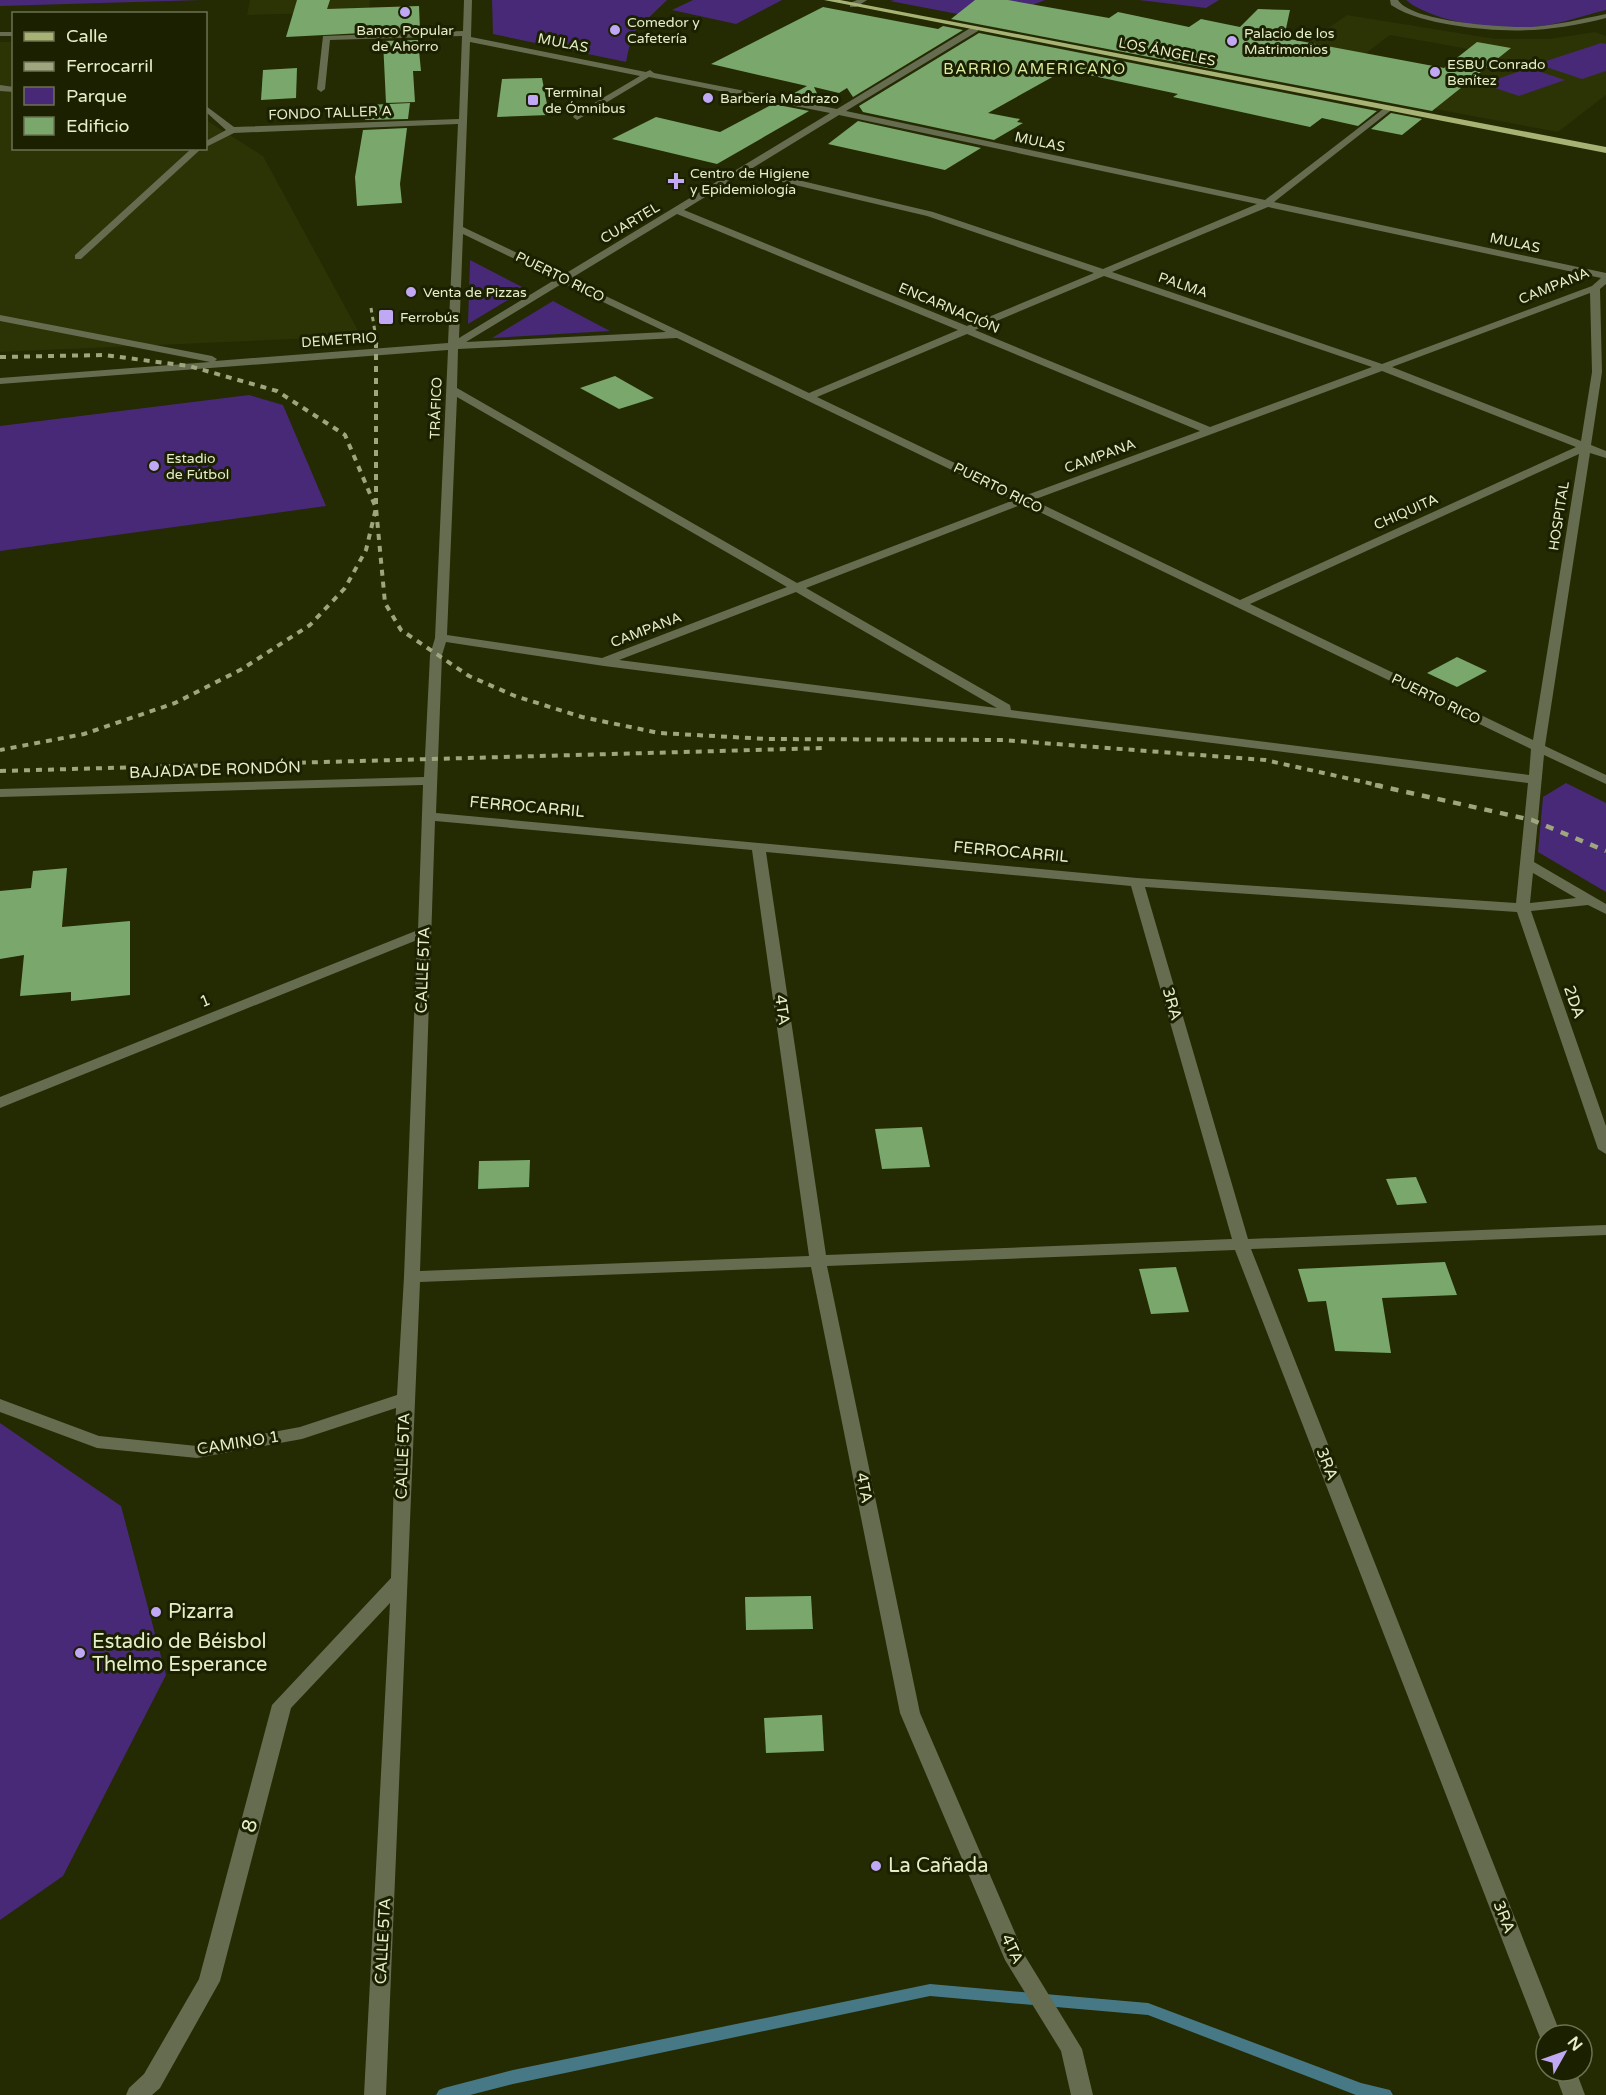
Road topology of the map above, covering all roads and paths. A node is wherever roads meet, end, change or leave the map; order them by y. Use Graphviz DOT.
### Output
graph roads {
  1 [pos="468,0"];
  2 [pos="828,0"];
  3 [pos="863,0"];
  4 [pos="1394,0"];
  5 [pos="853,5"];
  6 [pos="1606,16"];
  7 [pos="975,29"];
  8 [pos="467,36"];
  9 [pos="650,73"];
  10 [pos="321,89"];
  11 [pos="207,109"];
  12 [pos="1388,109"];
  13 [pos="837,112"];
  14 [pos="577,117"];
  15 [pos="464,121"];
  16 [pos="232,130"];
  17 [pos="208,141"];
  18 [pos="196,150"];
  19 [pos="1606,150"];
  20 [pos="743,170"];
  21 [pos="1266,204"];
  22 [pos="677,210"];
  23 [pos="459,229"];
  24 [pos="78,257"];
  25 [pos="1104,272"];
  26 [pos="1606,277"];
  27 [pos="564,279"];
  28 [pos="1595,288"];
  29 [pos="0,318"];
  30 [pos="966,330"];
  31 [pos="680,335"];
  32 [pos="454,346"];
  33 [pos="1601,358"];
  34 [pos="232,363"];
  35 [pos="1383,367"];
  36 [pos="0,381"];
  37 [pos="452,390"];
  38 [pos="808,397"];
  39 [pos="1210,431"];
  40 [pos="1585,447"];
  41 [pos="1606,455"];
  42 [pos="1024,500"];
  43 [pos="796,588"];
  44 [pos="1240,604"];
  45 [pos="441,638"];
  46 [pos="604,662"];
  47 [pos="1014,713"];
  48 [pos="1538,748"];
  49 [pos="1535,780"];
  50 [pos="1606,780"];
  51 [pos="430,781"];
  52 [pos="0,793"];
  53 [pos="429,816"];
  54 [pos="759,848"];
  55 [pos="1527,864"];
  56 [pos="1137,882"];
  57 [pos="1591,901"];
  58 [pos="1523,908"];
  59 [pos="1606,910"];
  60 [pos="424,932"];
  61 [pos="0,1103"];
  62 [pos="1606,1149"];
  63 [pos="1606,1230"];
  64 [pos="1241,1244"];
  65 [pos="818,1260"];
  66 [pos="412,1277"];
  67 [pos="405,1399"];
  68 [pos="0,1405"];
  69 [pos="400,1580"];
  70 [pos="1545,2023"];
  71 [pos="375,2091"];
  72 [pos="137,2095"];
  73 [pos="1082,2095"];
  1 -- 8 [label="street, TRÁFICO"];
  2 -- 5 [label="main road, LOS ÁNGELES"];
  3 -- 5 [label="street"];
  4 -- 6 [label="street"];
  5 -- 7 [label="main road, LOS ÁNGELES"];
  7 -- 12 [label="main road, LOS ÁNGELES"];
  7 -- 13 [label="street, CUARTEL"];
  8 -- 9 [label="street, MULAS"];
  8 -- 10 [label="street, MULAS"];
  8 -- 15 [label="street, TRÁFICO"];
  9 -- 13 [label="street, MULAS"];
  9 -- 14 [label="street"];
  11 -- 16 [label="street"];
  12 -- 19 [label="main road, LOS ÁNGELES"];
  12 -- 21 [label="street"];
  13 -- 20 [label="street, CUARTEL"];
  13 -- 21 [label="street, MULAS"];
  15 -- 16 [label="street, FONDO TALLER A"];
  15 -- 23 [label="street, TRÁFICO"];
  16 -- 17 [label="street"];
  18 -- 24 [label="street"];
  20 -- 22 [label="street, CUARTEL"];
  20 -- 25 [label="street, PALMA"];
  21 -- 25 [label="street"];
  21 -- 26 [label="street, MULAS"];
  22 -- 27 [label="street, CUARTEL"];
  22 -- 30 [label="street, ENCARNACIÓN"];
  23 -- 27 [label="street, PUERTO RICO"];
  23 -- 32 [label="street, TRÁFICO"];
  25 -- 30 [label="street"];
  25 -- 35 [label="street, PALMA"];
  26 -- 28 [label="street, CAMPANA"];
  27 -- 31 [label="street, PUERTO RICO"];
  27 -- 32 [label="street, CUARTEL"];
  28 -- 33 [label="street, HOSPITAL"];
  28 -- 35 [label="street, CAMPANA"];
  29 -- 34 [label="street"];
  30 -- 38 [label="street"];
  30 -- 39 [label="street, ENCARNACIÓN"];
  31 -- 32 [label="street, DEMETRIO"];
  31 -- 38 [label="street, PUERTO RICO"];
  32 -- 34 [label="street, DEMETRIO"];
  32 -- 37 [label="street, TRÁFICO"];
  33 -- 40 [label="street, HOSPITAL"];
  34 -- 36 [label="street, DEMETRIO"];
  35 -- 39 [label="street, CAMPANA"];
  35 -- 40 [label="street, PALMA"];
  37 -- 43 [label="street"];
  37 -- 45 [label="street, TRÁFICO"];
  38 -- 42 [label="street, PUERTO RICO"];
  39 -- 42 [label="street, CAMPANA"];
  40 -- 41 [label="street, PALMA"];
  40 -- 44 [label="street, CHIQUITA"];
  40 -- 48 [label="street, HOSPITAL"];
  42 -- 43 [label="street, CAMPANA"];
  42 -- 44 [label="street, PUERTO RICO"];
  43 -- 46 [label="street, CAMPANA"];
  43 -- 47 [label="street"];
  44 -- 48 [label="street, PUERTO RICO"];
  45 -- 46 [label="street"];
  45 -- 51 [label="street, TRÁFICO"];
  46 -- 47 [label="street"];
  47 -- 49 [label="street"];
  48 -- 49 [label="street"];
  48 -- 50 [label="street, PUERTO RICO"];
  49 -- 55 [label="street"];
  51 -- 52 [label="street, BAJADA DE RONDÓN"];
  51 -- 53 [label="street, TRÁFICO"];
  53 -- 54 [label="street, FERROCARRIL"];
  53 -- 60 [label="street, CALLE 5TA"];
  54 -- 56 [label="street, FERROCARRIL"];
  54 -- 65 [label="street, 4TA"];
  55 -- 57 [label="street"];
  55 -- 58 [label="street, 2DA"];
  56 -- 58 [label="street, FERROCARRIL"];
  56 -- 64 [label="street, 3RA"];
  57 -- 58 [label="street, FERROCARRIL"];
  57 -- 59 [label="street"];
  58 -- 62 [label="street, 2DA"];
  60 -- 61 [label="street, 1"];
  60 -- 66 [label="street, CALLE 5TA"];
  63 -- 64 [label="street"];
  64 -- 65 [label="street"];
  64 -- 70 [label="street, 3RA"];
  65 -- 66 [label="street"];
  65 -- 73 [label="street, 4TA"];
  66 -- 67 [label="street, CALLE 5TA"];
  67 -- 68 [label="street, CAMINO 1"];
  67 -- 69 [label="street, CALLE 5TA"];
  69 -- 71 [label="street, CALLE 5TA"];
  69 -- 72 [label="street, 8"];
}
